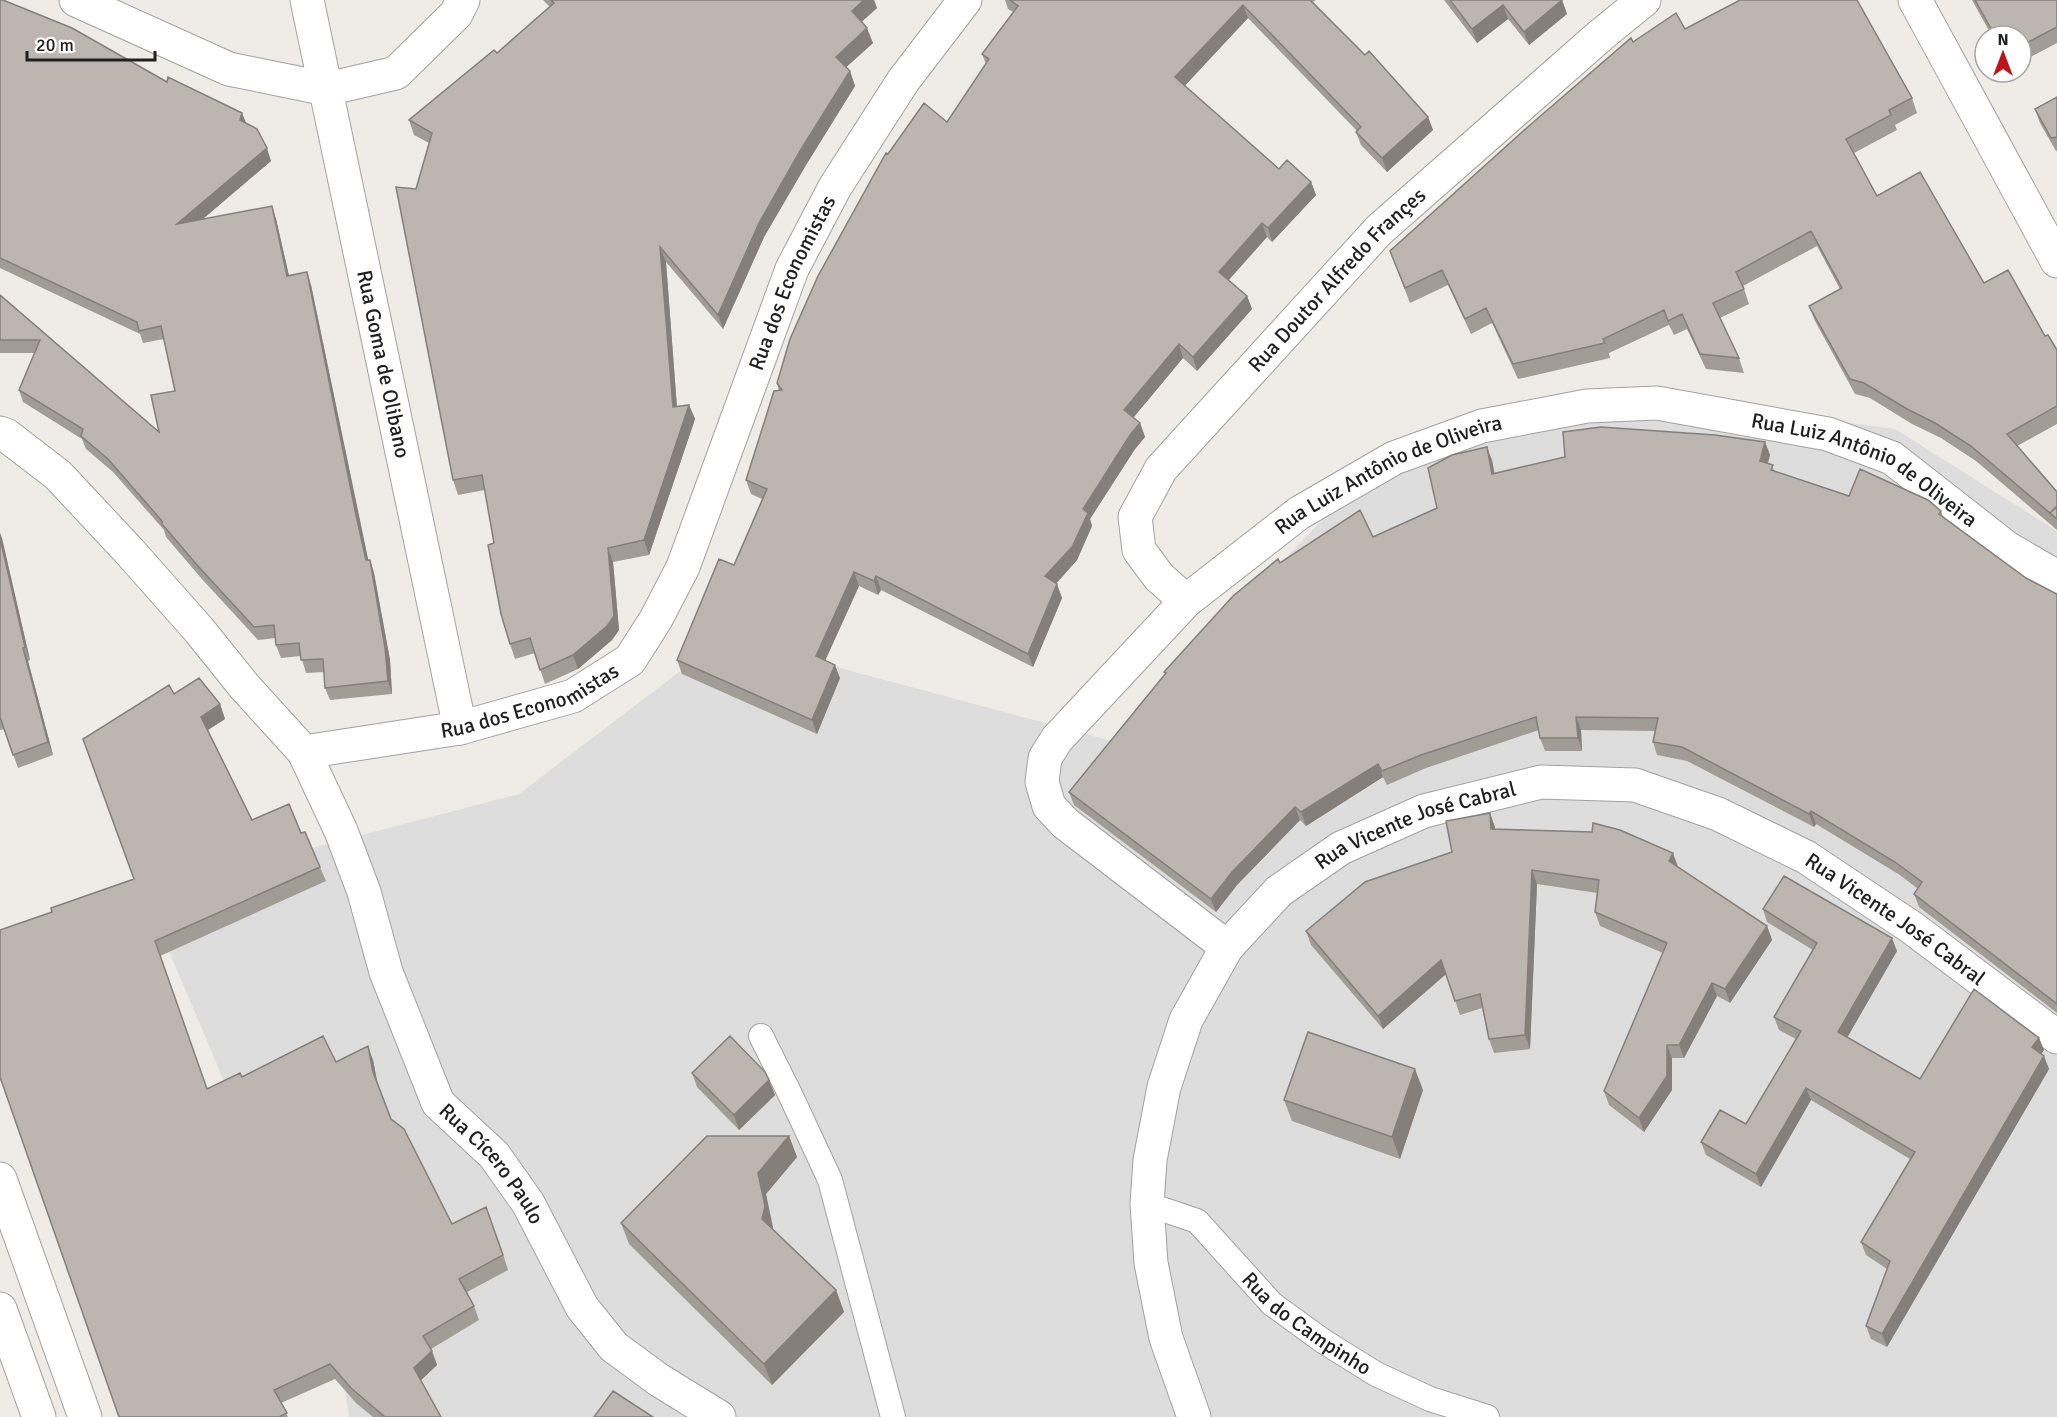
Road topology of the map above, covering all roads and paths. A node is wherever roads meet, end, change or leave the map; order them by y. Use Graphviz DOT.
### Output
graph roads {
  1 [pos="76,0"];
  2 [pos="307,0"];
  3 [pos="463,0"];
  4 [pos="965,0"];
  5 [pos="1644,0"];
  6 [pos="1915,0"];
  7 [pos="327,88"];
  8 [pos="2057,261"];
  9 [pos="0,433"];
  10 [pos="2057,578"];
  11 [pos="1186,601"];
  12 [pos="460,728"];
  13 [pos="304,752"];
  14 [pos="1227,946"];
  15 [pos="761,1036"];
  16 [pos="2057,1037"];
  17 [pos="0,1179"];
  18 [pos="1147,1204"];
  19 [pos="0,1309"];
  20 [pos="39,1417"];
  21 [pos="84,1417"];
  22 [pos="719,1417"];
  23 [pos="893,1417"];
  24 [pos="1194,1417"];
  25 [pos="1487,1417"];
  1 -- 7 [label="street"];
  2 -- 7 [label="street, Rua Goma de Olibano"];
  3 -- 7 [label="street"];
  4 -- 12 [label="street, Rua dos Economistas"];
  5 -- 11 [label="street, Rua Doutor Alfredo Françes"];
  6 -- 8 [label="street"];
  7 -- 12 [label="street, Rua Goma de Olibano"];
  9 -- 13 [label="street"];
  10 -- 11 [label="street, Rua Luiz Antônio de Oliveira"];
  11 -- 14 [label="street, Rua Luiz Antônio de Oliveira"];
  12 -- 13 [label="street, Rua dos Economistas"];
  13 -- 22 [label="street, Rua Cícero Paulo"];
  14 -- 16 [label="street, Rua Vicente José Cabral"];
  14 -- 18 [label="street, Rua Vicente José Cabral"];
  15 -- 23 [label="lane"];
  17 -- 21 [label="street"];
  18 -- 24 [label="street, Rua Vicente José Cabral"];
  18 -- 25 [label="lane, Rua do Campinho"];
  19 -- 20 [label="street"];
}
